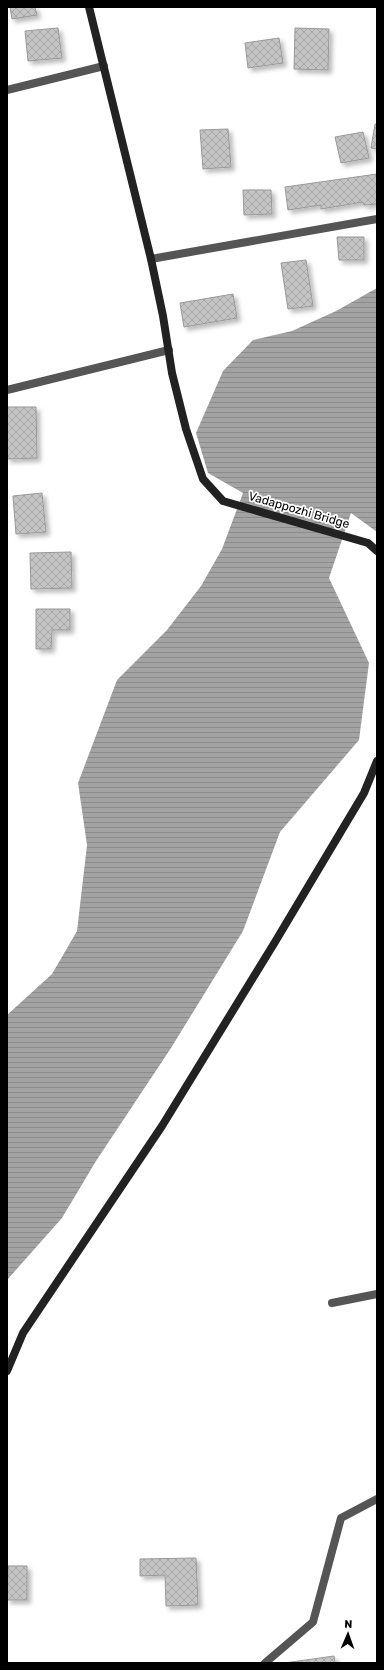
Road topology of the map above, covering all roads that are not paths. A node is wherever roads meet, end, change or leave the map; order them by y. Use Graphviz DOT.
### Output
graph roads {
  1 [pos="89,7"];
  2 [pos="104,66"];
  3 [pos="7,90"];
  4 [pos="377,219"];
  5 [pos="151,259"];
  6 [pos="169,350"];
  7 [pos="7,390"];
  8 [pos="377,551"];
  9 [pos="377,761"];
  10 [pos="377,1294"];
  11 [pos="332,1303"];
  12 [pos="7,1371"];
  13 [pos="377,1499"];
  14 [pos="265,1663"];
  1 -- 2 [label="main road"];
  2 -- 3 [label="street"];
  2 -- 5 [label="main road"];
  4 -- 5 [label="street"];
  5 -- 6 [label="main road"];
  6 -- 7 [label="street"];
  6 -- 8 [label="main road, Vadappozhi Bridge"];
  9 -- 12 [label="main road"];
  10 -- 11 [label="street"];
  13 -- 14 [label="street"];
}
